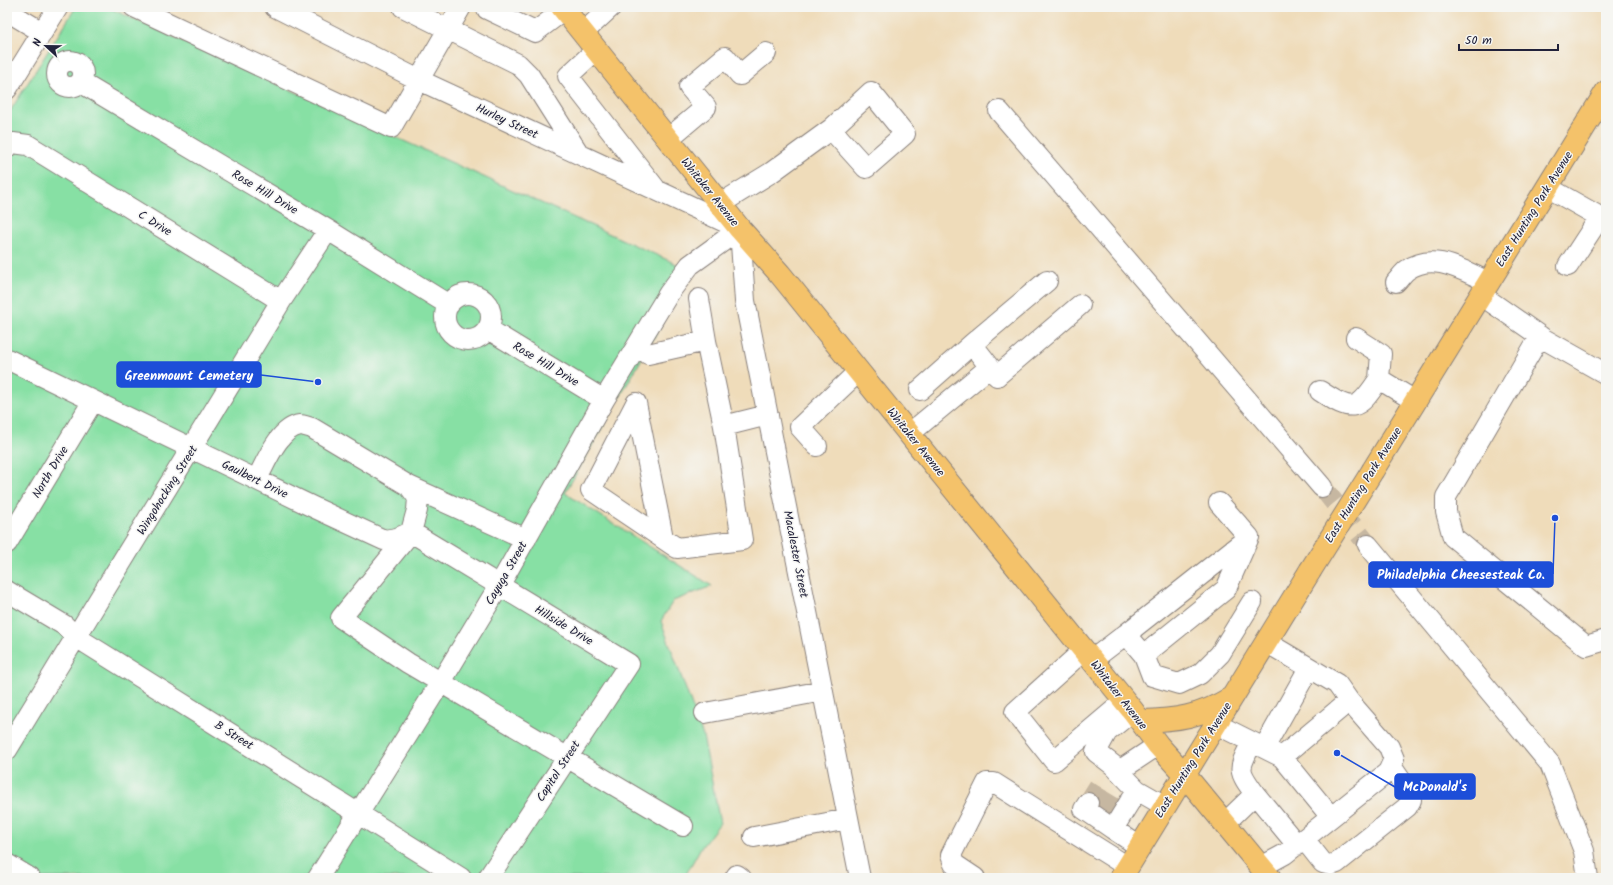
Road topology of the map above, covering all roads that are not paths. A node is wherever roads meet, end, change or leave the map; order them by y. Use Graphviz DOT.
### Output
graph roads {
  1 [pos="58,7"];
  2 [pos="134,7"];
  3 [pos="275,7"];
  4 [pos="403,7"];
  5 [pos="461,7"];
  6 [pos="611,7"];
  7 [pos="563,8"];
  8 [pos="487,9"];
  9 [pos="7,11"];
  10 [pos="448,29"];
  11 [pos="42,32"];
  12 [pos="590,42"];
  13 [pos="766,53"];
  14 [pos="419,80"];
  15 [pos="9,82"];
  16 [pos="80,82"];
  17 [pos="1605,95"];
  18 [pos="999,111"];
  19 [pos="831,129"];
  20 [pos="668,139"];
  21 [pos="7,147"];
  22 [pos="579,154"];
  23 [pos="1547,187"];
  24 [pos="657,191"];
  25 [pos="720,204"];
  26 [pos="740,229"];
  27 [pos="328,230"];
  28 [pos="1568,266"];
  29 [pos="1047,281"];
  30 [pos="1396,282"];
  31 [pos="1485,289"];
  32 [pos="699,299"];
  33 [pos="281,301"];
  34 [pos="449,305"];
  35 [pos="1080,305"];
  36 [pos="488,329"];
  37 [pos="1540,336"];
  38 [pos="1356,338"];
  39 [pos="706,341"];
  40 [pos="972,344"];
  41 [pos="648,354"];
  42 [pos="7,359"];
  43 [pos="990,367"];
  44 [pos="859,371"];
  45 [pos="1606,374"];
  46 [pos="1379,379"];
  47 [pos="920,390"];
  48 [pos="1320,391"];
  49 [pos="604,400"];
  50 [pos="93,401"];
  51 [pos="1415,401"];
  52 [pos="768,415"];
  53 [pos="724,426"];
  54 [pos="909,434"];
  55 [pos="817,446"];
  56 [pos="192,449"];
  57 [pos="257,479"];
  58 [pos="409,486"];
  59 [pos="1322,487"];
  60 [pos="441,500"];
  61 [pos="1219,503"];
  62 [pos="417,510"];
  63 [pos="410,532"];
  64 [pos="1249,537"];
  65 [pos="663,538"];
  66 [pos="526,539"];
  67 [pos="7,543"];
  68 [pos="1368,545"];
  69 [pos="499,586"];
  70 [pos="7,591"];
  71 [pos="1252,602"];
  72 [pos="1126,634"];
  73 [pos="76,637"];
  74 [pos="1606,640"];
  75 [pos="1266,642"];
  76 [pos="1088,655"];
  77 [pos="1144,655"];
  78 [pos="629,664"];
  79 [pos="1309,668"];
  80 [pos="441,682"];
  81 [pos="823,691"];
  82 [pos="1232,698"];
  83 [pos="1349,701"];
  84 [pos="1133,711"];
  85 [pos="705,713"];
  86 [pos="1216,724"];
  87 [pos="1158,745"];
  88 [pos="1258,745"];
  89 [pos="7,750"];
  90 [pos="1282,757"];
  91 [pos="566,758"];
  92 [pos="1391,766"];
  93 [pos="1184,774"];
  94 [pos="1120,778"];
  95 [pos="1255,794"];
  96 [pos="1165,806"];
  97 [pos="359,813"];
  98 [pos="1331,818"];
  99 [pos="848,819"];
  100 [pos="1225,823"];
  101 [pos="682,826"];
  102 [pos="754,837"];
  103 [pos="1301,842"];
  104 [pos="1140,847"];
  105 [pos="7,864"];
  106 [pos="1125,872"];
  107 [pos="1267,875"];
  108 [pos="30,878"];
  109 [pos="318,878"];
  110 [pos="461,878"];
  111 [pos="488,878"];
  112 [pos="735,878"];
  113 [pos="741,878"];
  114 [pos="860,878"];
  115 [pos="975,878"];
  116 [pos="1588,878"];
  1 -- 11 [label="street"];
  2 -- 14 [label="street"];
  3 -- 14 [label="street, Hurley Street"];
  4 -- 10 [label="street"];
  5 -- 10 [label="street"];
  6 -- 12 [label="street"];
  7 -- 8 [label="street"];
  7 -- 12 [label="main road, Whitaker Avenue"];
  9 -- 11 [label="street"];
  10 -- 14 [label="street"];
  10 -- 22 [label="street"];
  11 -- 15 [label="street"];
  12 -- 20 [label="main road, Whitaker Avenue"];
  12 -- 24 [label="street"];
  13 -- 20 [label="street"];
  14 -- 22 [label="street, Hurley Street"];
  16 -- 27 [label="street, Rose Hill Drive"];
  17 -- 23 [label="main road, East Hunting Park Avenue"];
  18 -- 59 [label="street"];
  19 -- 25 [label="street"];
  20 -- 25 [label="main road, Whitaker Avenue"];
  21 -- 33 [label="street, C Drive"];
  22 -- 24 [label="street, Hurley Street"];
  23 -- 28 [label="street"];
  23 -- 31 [label="main road, East Hunting Park Avenue"];
  24 -- 26 [label="street, Hurley Street"];
  25 -- 26 [label="main road, Whitaker Avenue"];
  26 -- 44 [label="main road, Whitaker Avenue"];
  26 -- 49 [label="street, Cayuga Street"];
  26 -- 52 [label="street, Macalester Street"];
  27 -- 33 [label="street, Wingohocking Street"];
  27 -- 34 [label="street, Rose Hill Drive"];
  29 -- 40 [label="street"];
  30 -- 31 [label="street"];
  31 -- 37 [label="street"];
  31 -- 51 [label="main road, East Hunting Park Avenue"];
  32 -- 39 [label="street"];
  33 -- 56 [label="street, Wingohocking Street"];
  34 -- 36 [label="street"];
  34 -- 36 [label="street"];
  35 -- 43 [label="street"];
  36 -- 49 [label="street, Rose Hill Drive"];
  37 -- 45 [label="street"];
  37 -- 74 [label="street"];
  38 -- 46 [label="street"];
  39 -- 41 [label="street"];
  39 -- 53 [label="street"];
  40 -- 43 [label="street"];
  40 -- 47 [label="street"];
  42 -- 50 [label="street, Gaulbert Drive"];
  43 -- 54 [label="street"];
  44 -- 54 [label="main road, Whitaker Avenue"];
  44 -- 55 [label="street"];
  46 -- 48 [label="street"];
  46 -- 51 [label="street"];
  49 -- 66 [label="street, Cayuga Street"];
  50 -- 56 [label="street, Gaulbert Drive"];
  50 -- 67 [label="street, North Drive"];
  51 -- 75 [label="main road, East Hunting Park Avenue, bridge"];
  52 -- 53 [label="street"];
  52 -- 81 [label="street, Macalester Street"];
  53 -- 65 [label="street"];
  54 -- 76 [label="main road, Whitaker Avenue"];
  56 -- 57 [label="street, Gaulbert Drive"];
  56 -- 73 [label="street, Wingohocking Street"];
  57 -- 58 [label="street"];
  57 -- 63 [label="street, Gaulbert Drive"];
  58 -- 60 [label="street"];
  58 -- 62 [label="street"];
  60 -- 62 [label="street"];
  60 -- 66 [label="street"];
  61 -- 64 [label="street"];
  62 -- 63 [label="street"];
  63 -- 69 [label="street"];
  63 -- 80 [label="street"];
  64 -- 72 [label="street"];
  64 -- 77 [label="street"];
  65 -- 65 [label="street"];
  66 -- 69 [label="street, Cayuga Street"];
  68 -- 116 [label="street"];
  69 -- 78 [label="street, Hillside Drive"];
  69 -- 80 [label="street, Cayuga Street"];
  70 -- 73 [label="street, B Street"];
  71 -- 77 [label="street"];
  72 -- 76 [label="street"];
  72 -- 77 [label="street"];
  73 -- 89 [label="street, Wingohocking Street"];
  73 -- 97 [label="street, B Street"];
  75 -- 79 [label="street"];
  75 -- 82 [label="main road, East Hunting Park Avenue"];
  76 -- 84 [label="main road, Whitaker Avenue"];
  76 -- 84 [label="street"];
  78 -- 91 [label="street, Capitol Street"];
  79 -- 83 [label="street"];
  79 -- 88 [label="street"];
  80 -- 91 [label="street"];
  80 -- 97 [label="street, Cayuga Street"];
  81 -- 85 [label="street"];
  81 -- 99 [label="street, Macalester Street"];
  82 -- 84 [label="main road"];
  82 -- 86 [label="main road, East Hunting Park Avenue"];
  83 -- 90 [label="street"];
  83 -- 92 [label="street"];
  84 -- 87 [label="main road, Whitaker Avenue"];
  84 -- 94 [label="street"];
  86 -- 88 [label="street"];
  86 -- 93 [label="main road, East Hunting Park Avenue"];
  87 -- 93 [label="main road, Whitaker Avenue"];
  87 -- 94 [label="street"];
  88 -- 90 [label="street"];
  88 -- 95 [label="street"];
  90 -- 98 [label="street"];
  91 -- 101 [label="street"];
  91 -- 111 [label="street, Capitol Street"];
  92 -- 98 [label="street"];
  92 -- 103 [label="street"];
  93 -- 96 [label="main road, East Hunting Park Avenue"];
  93 -- 100 [label="main road, Whitaker Avenue"];
  94 -- 96 [label="street"];
  94 -- 104 [label="street"];
  95 -- 100 [label="street"];
  95 -- 103 [label="street"];
  96 -- 104 [label="main road, East Hunting Park Avenue"];
  97 -- 109 [label="street, Cayuga Street"];
  97 -- 110 [label="street, B Street"];
  98 -- 103 [label="street"];
  99 -- 102 [label="street"];
  99 -- 114 [label="street, Macalester Street"];
  100 -- 107 [label="main road, Whitaker Avenue"];
  103 -- 107 [label="street"];
  104 -- 106 [label="main road, East Hunting Park Avenue"];
  105 -- 108 [label="street"];
  106 -- 115 [label="street"];
  112 -- 113 [label="street"];
}
